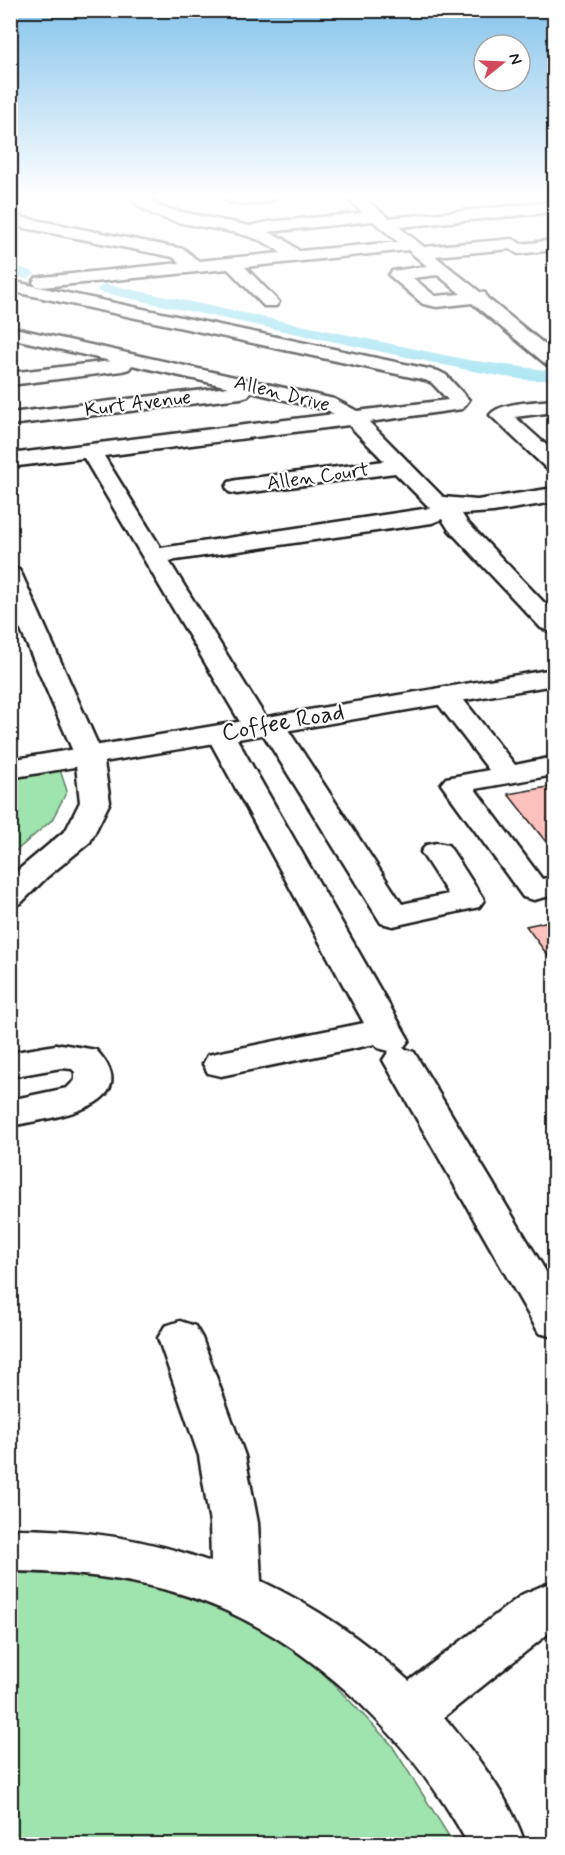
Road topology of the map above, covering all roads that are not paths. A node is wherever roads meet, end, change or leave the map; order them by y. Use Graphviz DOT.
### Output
graph roads {
  1 [pos="34,284"];
  2 [pos="252,284"];
  3 [pos="409,284"];
  4 [pos="462,284"];
  5 [pos="10,286"];
  6 [pos="479,297"];
  7 [pos="270,302"];
  8 [pos="10,332"];
  9 [pos="553,359"];
  10 [pos="138,360"];
  11 [pos="10,379"];
  12 [pos="266,389"];
  13 [pos="555,406"];
  14 [pos="10,419"];
  15 [pos="355,419"];
  16 [pos="91,452"];
  17 [pos="10,461"];
  18 [pos="555,463"];
  19 [pos="398,466"];
  20 [pos="237,487"];
  21 [pos="552,498"];
  22 [pos="447,507"];
  23 [pos="154,556"];
  24 [pos="13,588"];
  25 [pos="555,625"];
  26 [pos="555,677"];
  27 [pos="445,695"];
  28 [pos="264,726"];
  29 [pos="220,734"];
  30 [pos="89,756"];
  31 [pos="555,766"];
  32 [pos="10,769"];
  33 [pos="508,775"];
  34 [pos="437,852"];
  35 [pos="555,886"];
  36 [pos="10,896"];
  37 [pos="392,1043"];
  38 [pos="221,1064"];
  39 [pos="10,1065"];
  40 [pos="10,1113"];
  41 [pos="555,1321"];
  42 [pos="180,1338"];
  43 [pos="10,1550"];
  44 [pos="237,1593"];
  45 [pos="555,1603"];
  46 [pos="407,1714"];
  47 [pos="498,1845"];
  1 -- 5 [label="street"];
  2 -- 7 [label="street"];
  3 -- 6 [label="street"];
  4 -- 6 [label="street"];
  5 -- 15 [label="street"];
  6 -- 9 [label="street"];
  8 -- 10 [label="street, Allen Drive"];
  10 -- 11 [label="street"];
  10 -- 12 [label="street, Allen Drive"];
  12 -- 14 [label="street, Kurt Avenue"];
  12 -- 15 [label="street, Allen Drive"];
  13 -- 18 [label="street"];
  15 -- 16 [label="street"];
  15 -- 19 [label="street, Allen Drive"];
  16 -- 17 [label="street"];
  16 -- 23 [label="street"];
  19 -- 20 [label="street, Allen Court"];
  19 -- 22 [label="street, Allen Drive"];
  21 -- 22 [label="street"];
  22 -- 23 [label="street"];
  22 -- 25 [label="street"];
  23 -- 28 [label="street"];
  24 -- 30 [label="street"];
  26 -- 27 [label="street, Coffee Road"];
  27 -- 28 [label="street, Coffee Road"];
  27 -- 33 [label="street"];
  28 -- 29 [label="street, Coffee Road"];
  28 -- 34 [label="street"];
  29 -- 30 [label="street, Coffee Road"];
  29 -- 37 [label="street"];
  30 -- 32 [label="street, Coffee Road"];
  30 -- 36 [label="street"];
  31 -- 33 [label="street"];
  33 -- 35 [label="street"];
  37 -- 38 [label="street"];
  37 -- 41 [label="street"];
  39 -- 40 [label="street"];
  42 -- 44 [label="street"];
  43 -- 44 [label="street"];
  44 -- 46 [label="street"];
  45 -- 46 [label="street"];
  46 -- 47 [label="street"];
}
